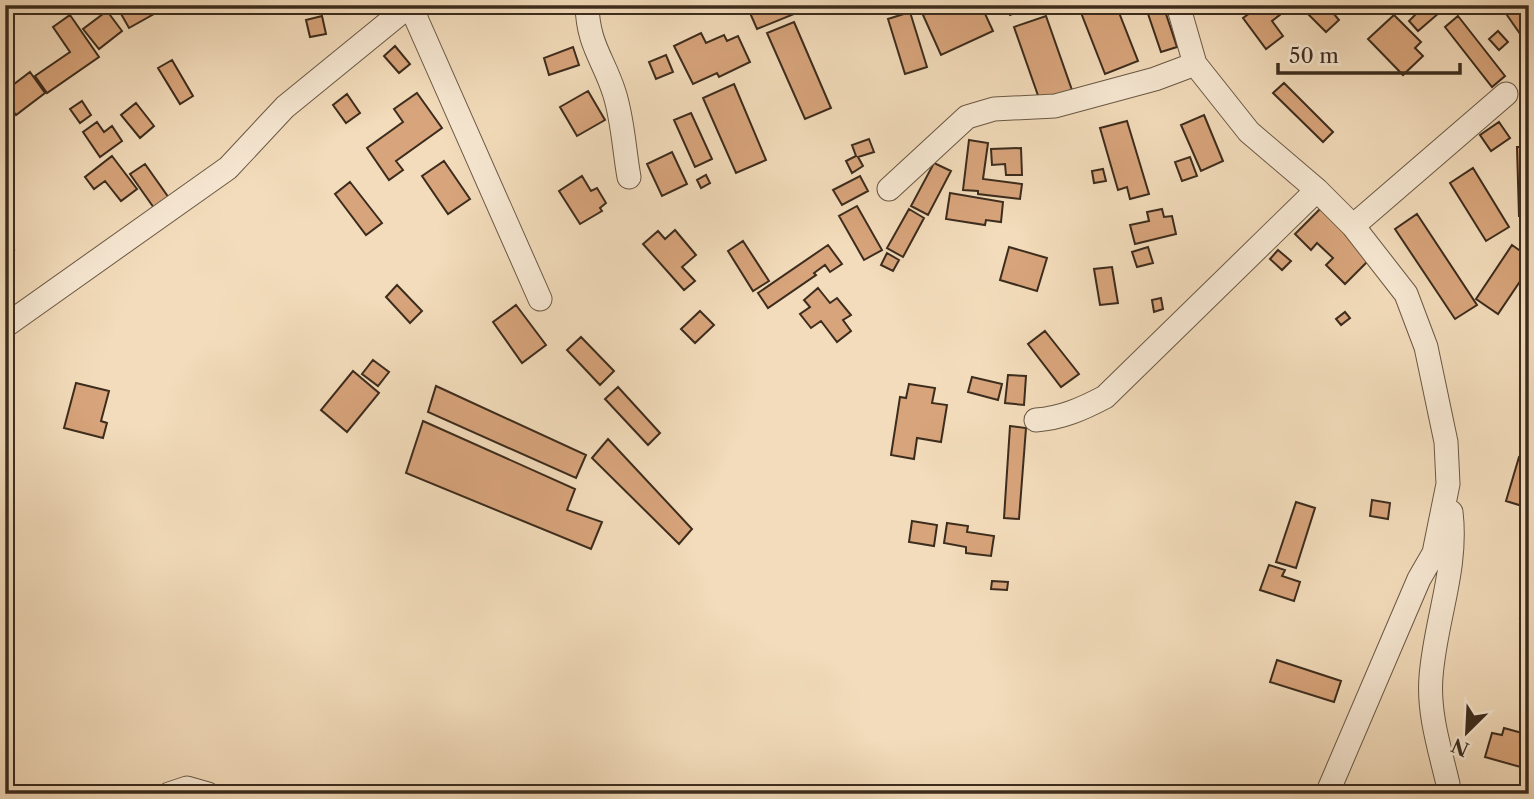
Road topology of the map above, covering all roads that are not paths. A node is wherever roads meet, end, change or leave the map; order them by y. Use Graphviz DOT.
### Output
graph roads {
  1 [pos="587,5"];
  2 [pos="1178,5"];
  3 [pos="410,6"];
  4 [pos="1195,64"];
  5 [pos="1506,94"];
  6 [pos="629,177"];
  7 [pos="889,189"];
  8 [pos="1317,190"];
  9 [pos="1353,226"];
  10 [pos="540,299"];
  11 [pos="5,326"];
  12 [pos="1037,419"];
  13 [pos="1448,484"];
  14 [pos="169,794"];
  15 [pos="208,794"];
  16 [pos="1327,794"];
  17 [pos="1447,794"];
  1 -- 6 [label="street"];
  2 -- 4 [label="street"];
  3 -- 10 [label="street"];
  3 -- 11 [label="street"];
  4 -- 7 [label="street"];
  4 -- 8 [label="street"];
  5 -- 9 [label="street"];
  8 -- 9 [label="street"];
  8 -- 12 [label="street"];
  9 -- 13 [label="street"];
  13 -- 16 [label="street"];
  13 -- 17 [label="street"];
  14 -- 15 [label="street"];
}
